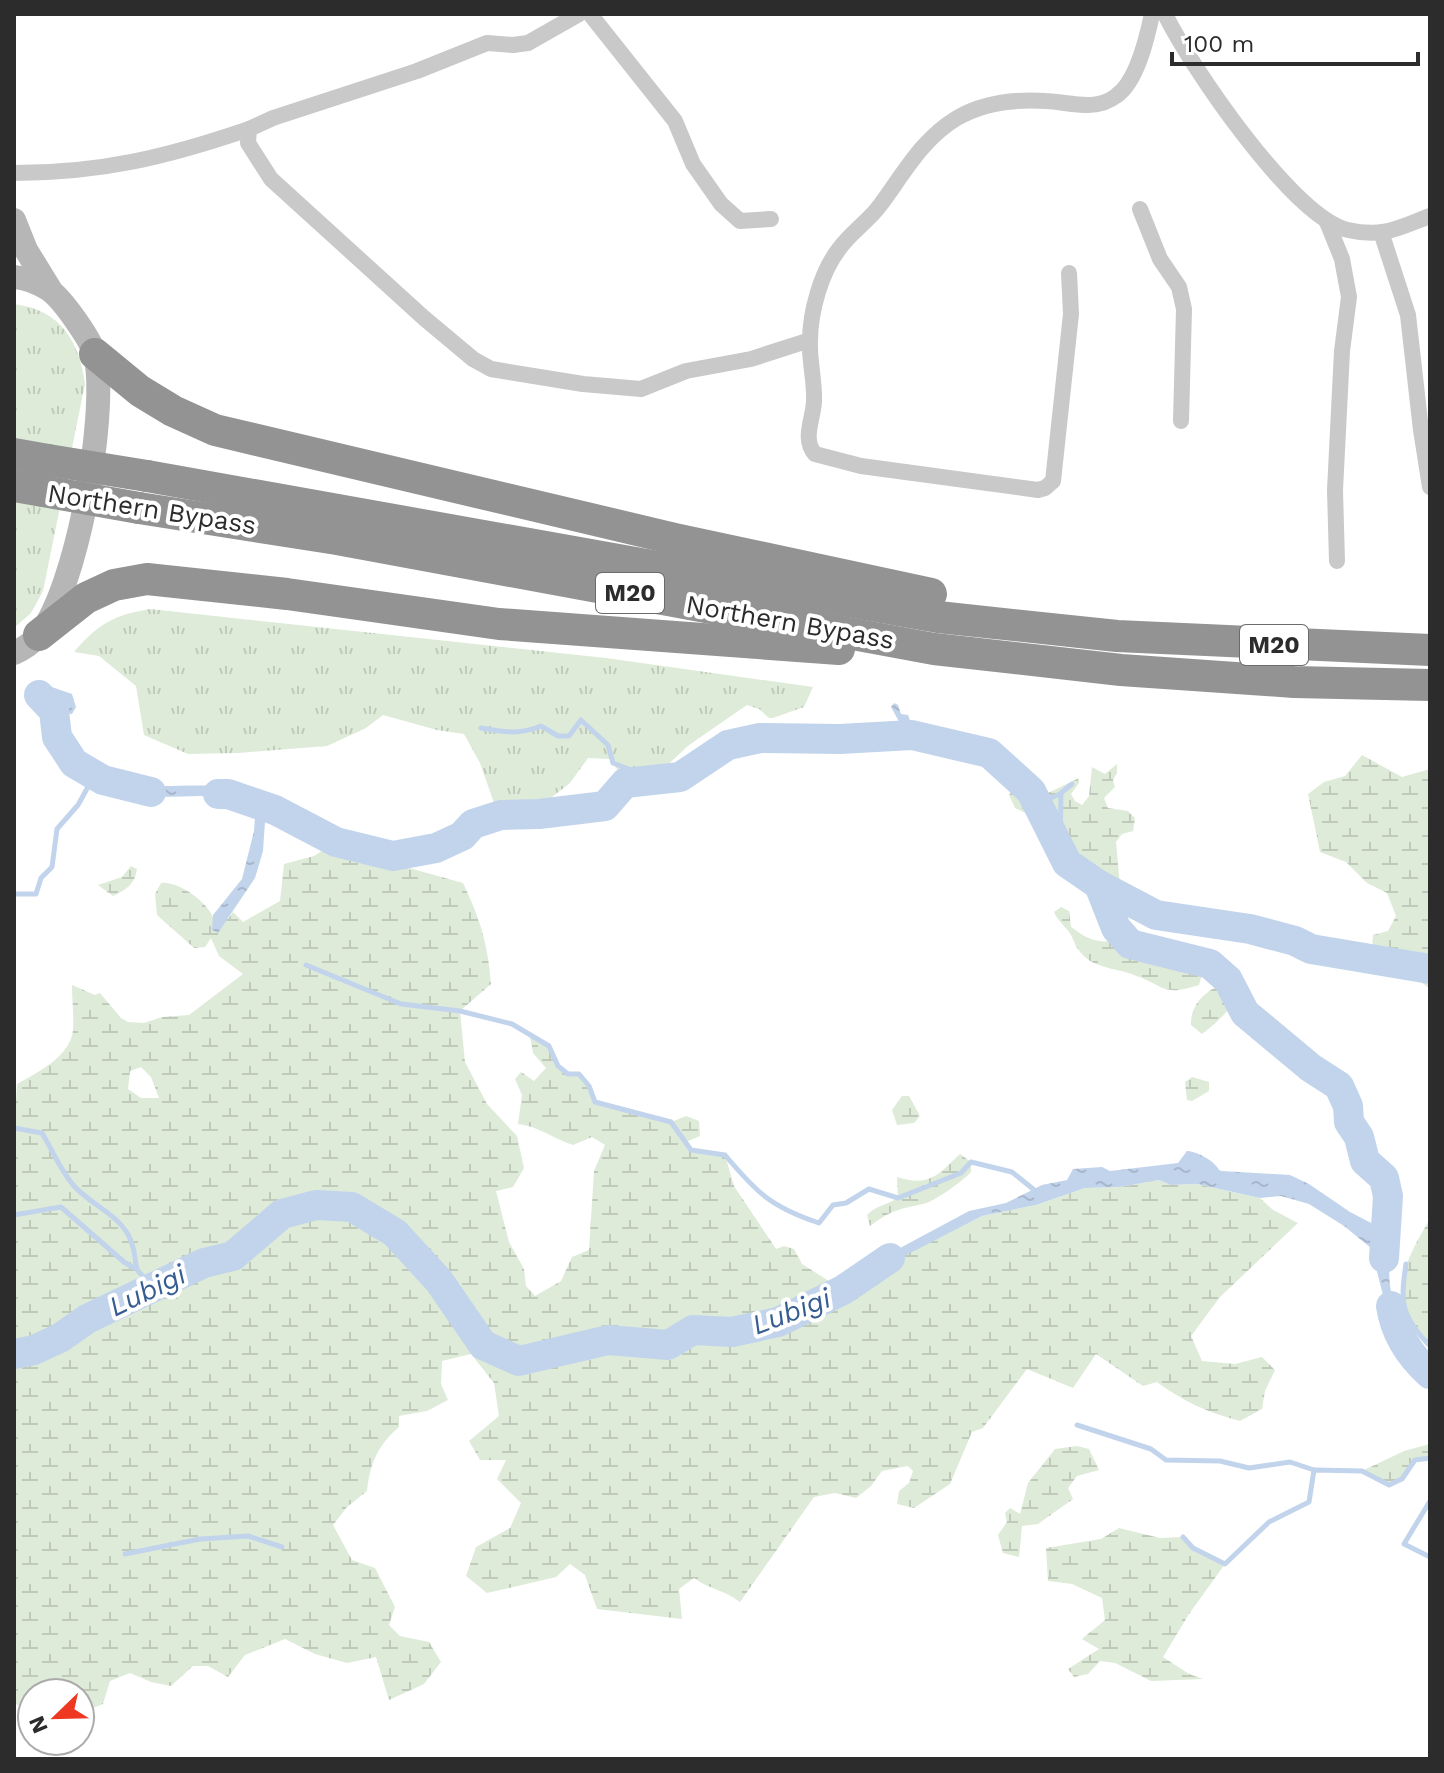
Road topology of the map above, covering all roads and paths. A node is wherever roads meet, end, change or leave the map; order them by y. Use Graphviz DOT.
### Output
graph roads {
  1 [pos="579,14"];
  2 [pos="590,14"];
  3 [pos="1152,14"];
  4 [pos="1165,14"];
  5 [pos="249,129"];
  6 [pos="14,173"];
  7 [pos="1140,209"];
  8 [pos="1430,216"];
  9 [pos="771,219"];
  10 [pos="14,220"];
  11 [pos="1327,222"];
  12 [pos="1382,235"];
  13 [pos="1069,273"];
  14 [pos="14,277"];
  15 [pos="51,290"];
  16 [pos="810,340"];
  17 [pos="95,354"];
  18 [pos="1181,421"];
  19 [pos="14,454"];
  20 [pos="35,479"];
  21 [pos="1430,487"];
  22 [pos="1337,561"];
  23 [pos="1117,636"];
  24 [pos="1430,650"];
  25 [pos="22,651"];
  26 [pos="1121,670"];
  27 [pos="1430,685"];
  1 -- 5 [label="street"];
  2 -- 9 [label="street"];
  3 -- 16 [label="street"];
  4 -- 11 [label="street"];
  5 -- 6 [label="street"];
  5 -- 16 [label="street"];
  7 -- 18 [label="street"];
  8 -- 12 [label="street"];
  10 -- 15 [label="main road"];
  11 -- 12 [label="street"];
  11 -- 22 [label="street"];
  12 -- 21 [label="street"];
  13 -- 16 [label="street"];
  14 -- 15 [label="main road"];
  15 -- 17 [label="main road"];
  17 -- 23 [label="highway"];
  17 -- 25 [label="main road"];
  19 -- 20 [label="highway, Northern Bypass / M20"];
  20 -- 23 [label="highway, Northern Bypass / M20, bridge"];
  20 -- 26 [label="highway, Northern Bypass / M20, bridge"];
  23 -- 24 [label="highway, Northern Bypass / M20"];
  25 -- 26 [label="highway"];
  26 -- 27 [label="highway, Northern Bypass / M20"];
}
